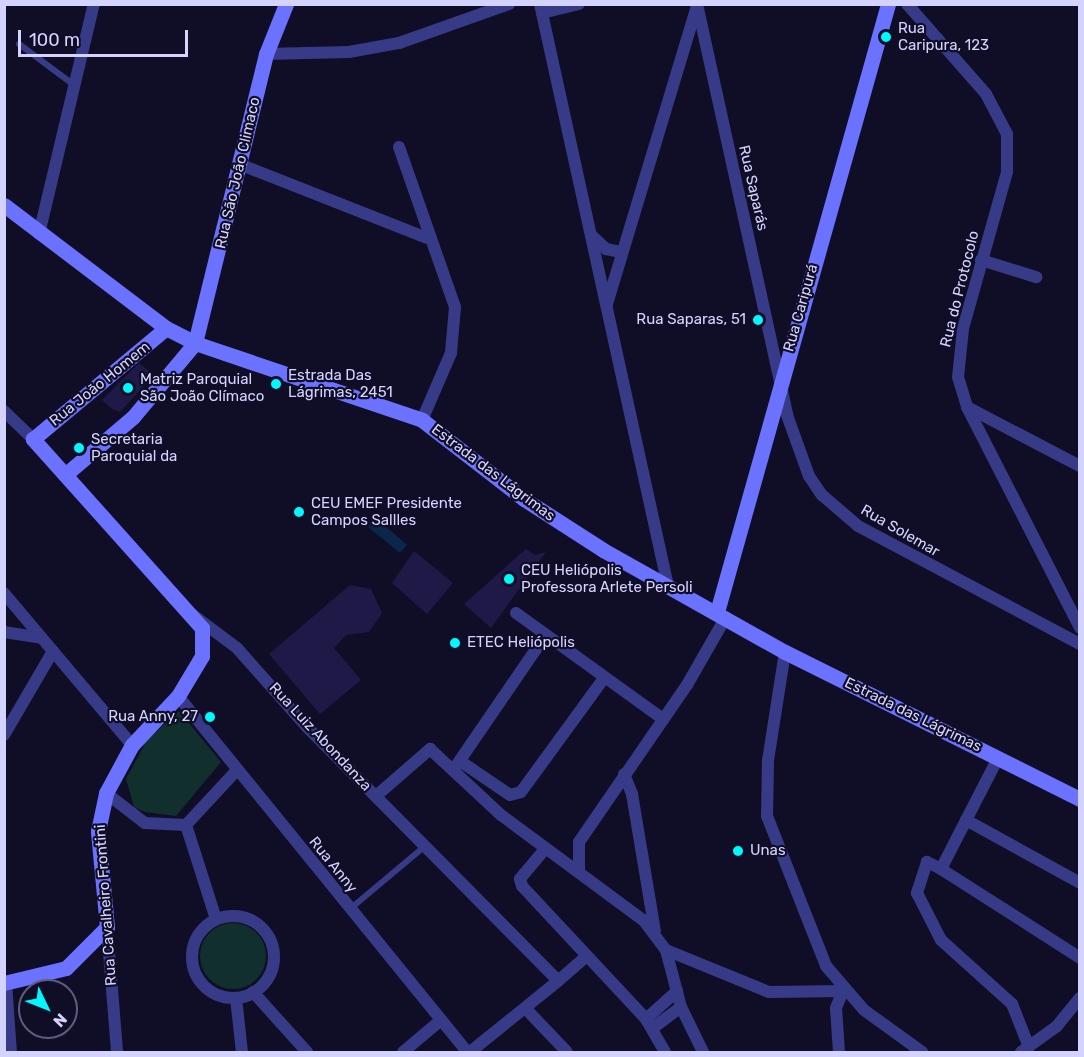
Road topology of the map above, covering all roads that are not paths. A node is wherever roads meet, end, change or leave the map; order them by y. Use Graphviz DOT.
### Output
graph roads {
  1 [pos="94,4"];
  2 [pos="286,4"];
  3 [pos="509,4"];
  4 [pos="579,4"];
  5 [pos="697,4"];
  6 [pos="888,4"];
  7 [pos="907,4"];
  8 [pos="541,9"];
  9 [pos="19,44"];
  10 [pos="266,54"];
  11 [pos="76,86"];
  12 [pos="399,147"];
  13 [pos="239,164"];
  14 [pos="4,205"];
  15 [pos="39,234"];
  16 [pos="591,234"];
  17 [pos="427,238"];
  18 [pos="622,252"];
  19 [pos="981,260"];
  20 [pos="1036,277"];
  21 [pos="606,305"];
  22 [pos="166,328"];
  23 [pos="195,343"];
  24 [pos="781,378"];
  25 [pos="967,407"];
  26 [pos="4,411"];
  27 [pos="422,420"];
  28 [pos="33,439"];
  29 [pos="1080,466"];
  30 [pos="66,474"];
  31 [pos="668,586"];
  32 [pos="4,593"];
  33 [pos="516,613"];
  34 [pos="192,614"];
  35 [pos="721,614"];
  36 [pos="1080,628"];
  37 [pos="4,632"];
  38 [pos="545,636"];
  39 [pos="42,638"];
  40 [pos="1080,644"];
  41 [pos="52,651"];
  42 [pos="785,652"];
  43 [pos="604,678"];
  44 [pos="178,696"];
  45 [pos="663,719"];
  46 [pos="4,735"];
  47 [pos="132,745"];
  48 [pos="998,758"];
  49 [pos="457,765"];
  50 [pos="236,771"];
  51 [pos="624,774"];
  52 [pos="106,793"];
  53 [pos="376,796"];
  54 [pos="1080,799"];
  55 [pos="966,820"];
  56 [pos="186,825"];
  57 [pos="426,846"];
  58 [pos="545,849"];
  59 [pos="941,869"];
  60 [pos="579,870"];
  61 [pos="1080,883"];
  62 [pos="350,909"];
  63 [pos="216,919"];
  64 [pos="107,927"];
  65 [pos="655,931"];
  66 [pos="666,950"];
  67 [pos="587,956"];
  68 [pos="1080,958"];
  69 [pos="558,981"];
  70 [pos="5,983"];
  71 [pos="677,990"];
  72 [pos="843,991"];
  73 [pos="253,992"];
  74 [pos="236,998"];
  75 [pos="1080,998"];
  76 [pos="681,1007"];
  77 [pos="526,1009"];
  78 [pos="441,1020"];
  79 [pos="649,1024"];
  80 [pos="1025,1050"];
  81 [pos="11,1053"];
  82 [pos="117,1053"];
  83 [pos="242,1053"];
  84 [pos="307,1053"];
  85 [pos="403,1053"];
  86 [pos="469,1053"];
  87 [pos="567,1053"];
  88 [pos="665,1053"];
  89 [pos="703,1053"];
  90 [pos="839,1053"];
  91 [pos="922,1053"];
  1 -- 11 [label="street"];
  2 -- 10 [label="street, Rua São João Climaco"];
  3 -- 10 [label="street"];
  4 -- 8 [label="street"];
  5 -- 18 [label="street"];
  5 -- 24 [label="street, Rua Saparás"];
  6 -- 24 [label="street, Rua Caripurá"];
  7 -- 19 [label="street, Rua do Protocolo"];
  8 -- 16 [label="street"];
  9 -- 11 [label="lane"];
  10 -- 13 [label="street, Rua São João Climaco"];
  11 -- 15 [label="street"];
  12 -- 17 [label="street"];
  13 -- 17 [label="street"];
  13 -- 23 [label="street, Rua São João Climaco"];
  14 -- 15 [label="street, Estrada das Lágrimas"];
  15 -- 22 [label="street, Estrada das Lágrimas"];
  16 -- 18 [label="street"];
  16 -- 21 [label="street"];
  17 -- 27 [label="street"];
  18 -- 21 [label="street"];
  19 -- 20 [label="street"];
  19 -- 25 [label="street, Rua do Protocolo"];
  21 -- 31 [label="street"];
  22 -- 23 [label="street, Estrada das Lágrimas"];
  22 -- 28 [label="street, Rua João Homem"];
  23 -- 27 [label="street, Estrada das Lágrimas"];
  23 -- 30 [label="street"];
  24 -- 35 [label="street, Rua Caripurá"];
  24 -- 40 [label="street, Rua Solemar"];
  25 -- 29 [label="street"];
  25 -- 36 [label="street, Rua do Protocolo"];
  26 -- 28 [label="street, Rua Luiz Abondanza"];
  27 -- 31 [label="street, Estrada das Lágrimas"];
  28 -- 30 [label="street, Rua Luiz Abondanza"];
  30 -- 34 [label="street, Rua Luiz Abondanza"];
  31 -- 35 [label="street, Estrada das Lágrimas"];
  32 -- 39 [label="street"];
  33 -- 38 [label="street"];
  34 -- 44 [label="street, Rua Cavalheiro Frontini"];
  34 -- 53 [label="street, Rua Luiz Abondanza"];
  35 -- 42 [label="street, Estrada das Lágrimas"];
  35 -- 45 [label="street"];
  37 -- 39 [label="street"];
  38 -- 43 [label="street"];
  38 -- 49 [label="street"];
  39 -- 41 [label="street"];
  41 -- 46 [label="street"];
  41 -- 47 [label="street"];
  42 -- 48 [label="street, Estrada das Lágrimas"];
  42 -- 72 [label="street"];
  43 -- 45 [label="street"];
  43 -- 49 [label="street"];
  44 -- 47 [label="street, Rua Cavalheiro Frontini"];
  44 -- 50 [label="street, Rua Anny"];
  45 -- 51 [label="street"];
  47 -- 52 [label="street, Rua Cavalheiro Frontini"];
  48 -- 54 [label="street, Estrada das Lágrimas"];
  48 -- 55 [label="street"];
  49 -- 53 [label="street"];
  49 -- 58 [label="street"];
  50 -- 56 [label="street"];
  50 -- 62 [label="street, Rua Anny"];
  51 -- 60 [label="street"];
  51 -- 65 [label="street"];
  52 -- 56 [label="street"];
  52 -- 64 [label="street, Rua Cavalheiro Frontini"];
  53 -- 57 [label="street, Rua Luiz Abondanza"];
  55 -- 59 [label="street"];
  55 -- 61 [label="street"];
  56 -- 63 [label="street"];
  57 -- 62 [label="lane"];
  57 -- 69 [label="street, Rua Luiz Abondanza"];
  58 -- 60 [label="street"];
  58 -- 67 [label="street"];
  59 -- 68 [label="street"];
  59 -- 80 [label="street"];
  60 -- 65 [label="street"];
  62 -- 78 [label="street, Rua Anny"];
  63 -- 73 [label="street"];
  63 -- 74 [label="street"];
  64 -- 70 [label="street"];
  64 -- 82 [label="street, Rua Cavalheiro Frontini"];
  65 -- 66 [label="street"];
  66 -- 71 [label="street"];
  66 -- 72 [label="street"];
  67 -- 69 [label="street"];
  67 -- 79 [label="street"];
  69 -- 77 [label="street"];
  70 -- 81 [label="street"];
  71 -- 76 [label="street"];
  71 -- 79 [label="street"];
  72 -- 90 [label="street"];
  72 -- 91 [label="street"];
  73 -- 74 [label="street"];
  73 -- 84 [label="street"];
  74 -- 83 [label="street"];
  75 -- 80 [label="street"];
  76 -- 79 [label="street"];
  76 -- 89 [label="street"];
  77 -- 86 [label="street"];
  77 -- 87 [label="street"];
  78 -- 85 [label="street"];
  78 -- 86 [label="street, Rua Anny"];
  79 -- 88 [label="street"];
}
